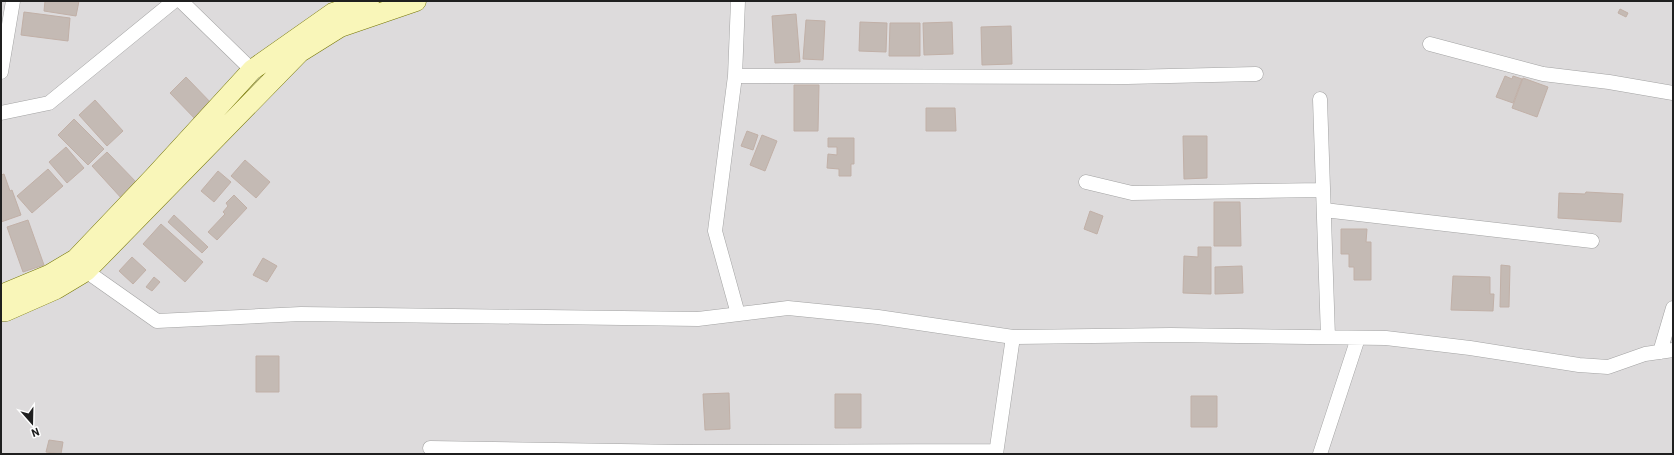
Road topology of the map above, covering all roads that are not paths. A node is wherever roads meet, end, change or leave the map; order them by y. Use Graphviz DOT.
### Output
graph roads {
  1 [pos="13,1"];
  2 [pos="174,1"];
  3 [pos="181,1"];
  4 [pos="369,1"];
  5 [pos="416,1"];
  6 [pos="738,1"];
  7 [pos="1430,44"];
  8 [pos="252,70"];
  9 [pos="1,72"];
  10 [pos="1256,74"];
  11 [pos="735,76"];
  12 [pos="1673,93"];
  13 [pos="1320,99"];
  14 [pos="1,113"];
  15 [pos="1086,182"];
  16 [pos="1323,190"];
  17 [pos="1324,210"];
  18 [pos="1592,241"];
  19 [pos="86,270"];
  20 [pos="1,295"];
  21 [pos="1673,308"];
  22 [pos="1,311"];
  23 [pos="738,314"];
  24 [pos="1013,337"];
  25 [pos="1328,338"];
  26 [pos="1358,338"];
  27 [pos="1666,351"];
  28 [pos="430,448"];
  29 [pos="996,453"];
  30 [pos="1320,454"];
  1 -- 9 [label="street"];
  2 -- 14 [label="street"];
  3 -- 8 [label="street"];
  4 -- 8 [label="street"];
  5 -- 19 [label="street"];
  6 -- 11 [label="street"];
  7 -- 12 [label="street"];
  8 -- 20 [label="street"];
  10 -- 11 [label="street"];
  11 -- 23 [label="street"];
  13 -- 16 [label="street"];
  15 -- 16 [label="street"];
  16 -- 17 [label="street"];
  17 -- 18 [label="street"];
  17 -- 25 [label="street"];
  19 -- 22 [label="street"];
  19 -- 23 [label="street"];
  21 -- 27 [label="street"];
  23 -- 24 [label="street"];
  24 -- 25 [label="street"];
  24 -- 29 [label="street"];
  25 -- 26 [label="street"];
  26 -- 27 [label="street"];
  26 -- 30 [label="street"];
  28 -- 29 [label="street"];
}
